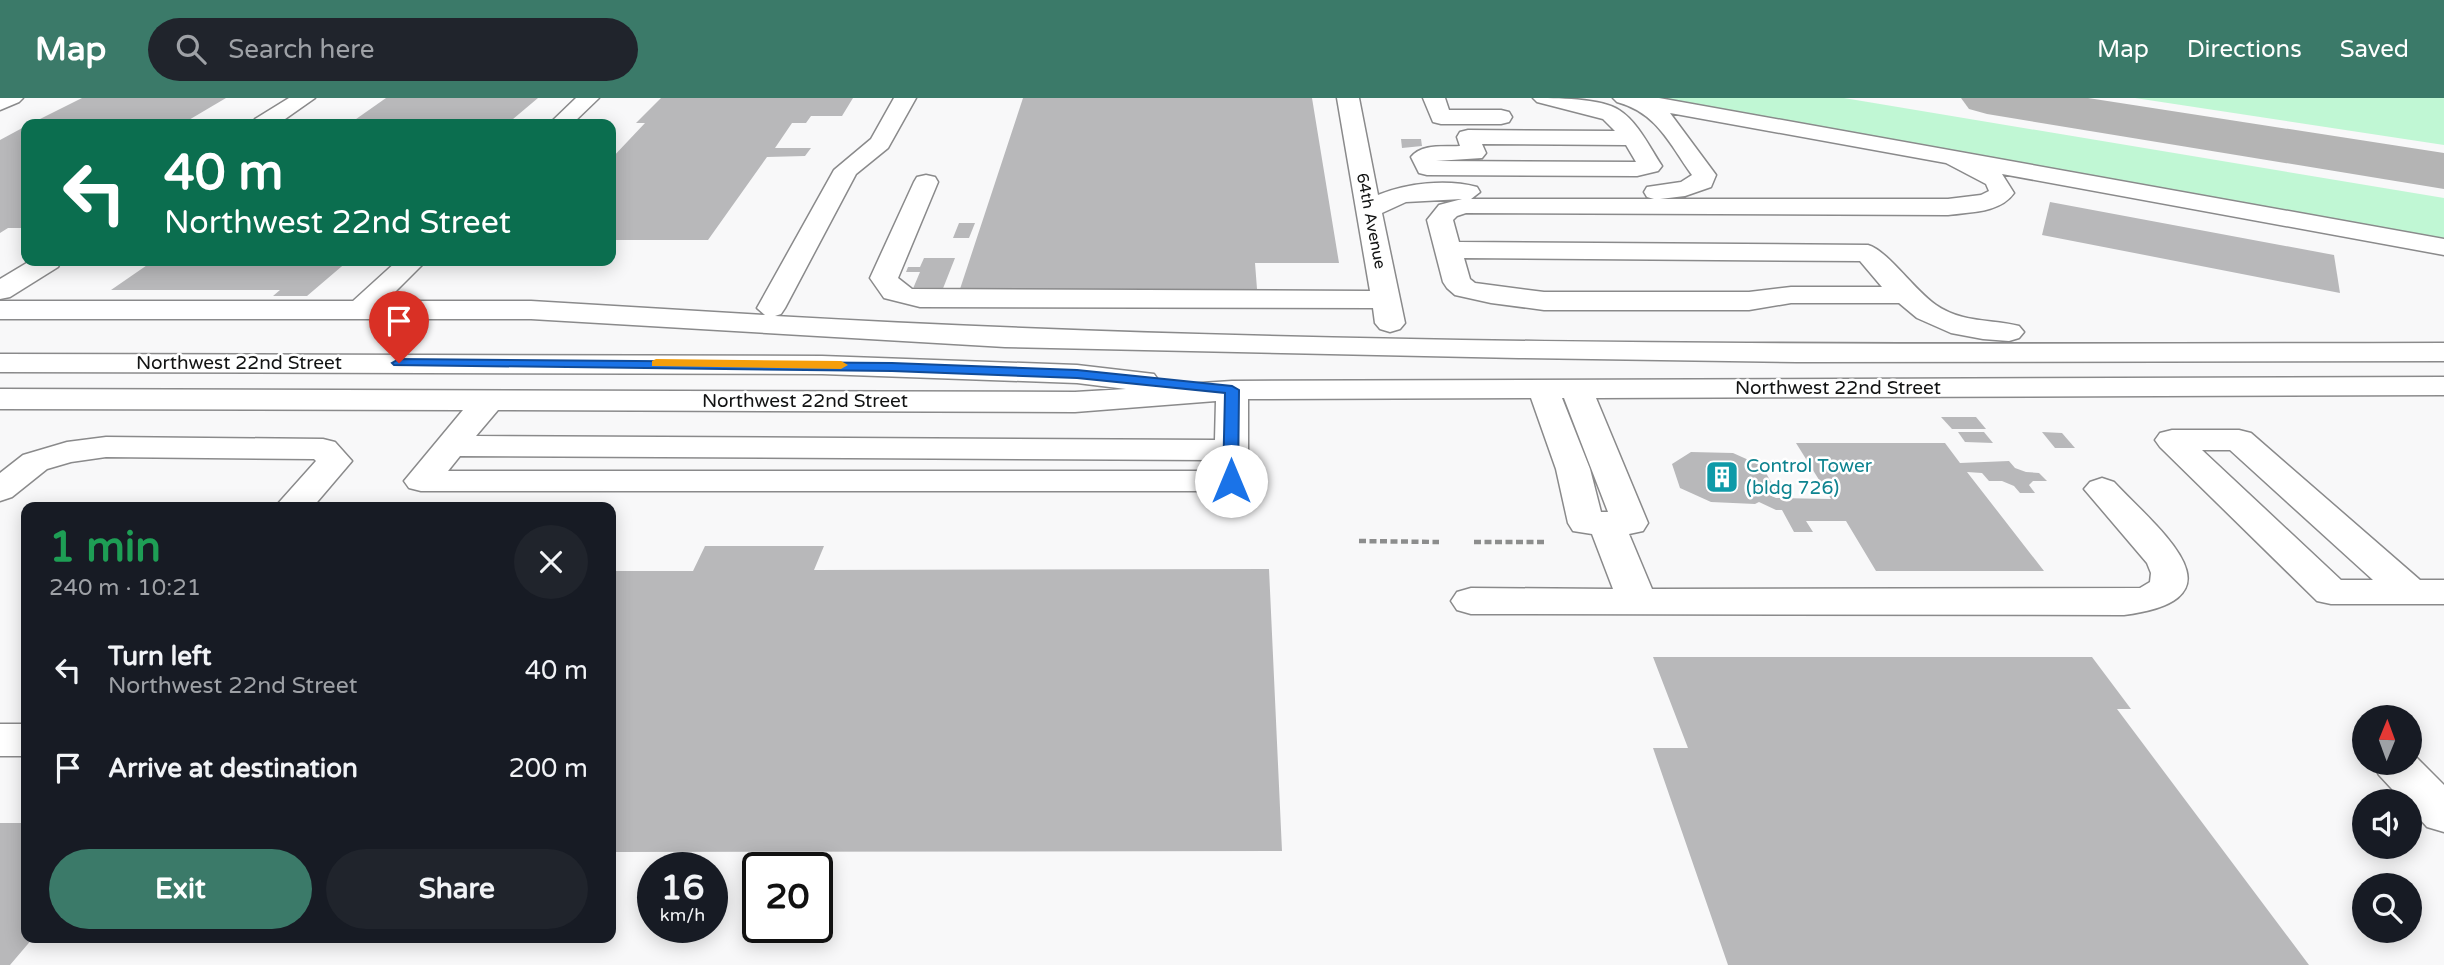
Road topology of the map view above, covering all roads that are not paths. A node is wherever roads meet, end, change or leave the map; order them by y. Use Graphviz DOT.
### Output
graph roads {
  1 [pos="12,98"];
  2 [pos="304,98"];
  3 [pos="588,98"];
  4 [pos="905,98"];
  5 [pos="1348,98"];
  6 [pos="1434,98"];
  7 [pos="1544,98"];
  8 [pos="0,104"];
  9 [pos="1621,105"];
  10 [pos="271,119"];
  11 [pos="565,119"];
  12 [pos="1751,121"];
  13 [pos="1677,136"];
  14 [pos="1633,138"];
  15 [pos="1953,158"];
  16 [pos="926,182"];
  17 [pos="1369,211"];
  18 [pos="2444,247"];
  19 [pos="1448,250"];
  20 [pos="40,266"];
  21 [pos="408,266"];
  22 [pos="0,291"];
  23 [pos="1386,300"];
  24 [pos="1912,302"];
  25 [pos="771,308"];
  26 [pos="361,309"];
  27 [pos="0,310"];
  28 [pos="1395,344"];
  29 [pos="2317,352"];
  30 [pos="2444,352"];
  31 [pos="0,363"];
  32 [pos="44,363"];
  33 [pos="2444,386"];
  34 [pos="1543,388"];
  35 [pos="1576,388"];
  36 [pos="1232,390"];
  37 [pos="0,397"];
  38 [pos="489,400"];
  39 [pos="451,446"];
  40 [pos="1231,450"];
  41 [pos="2102,489"];
  42 [pos="0,490"];
  43 [pos="297,502"];
  44 [pos="1606,523"];
  45 [pos="2427,592"];
  46 [pos="1471,601"];
  47 [pos="1638,601"];
  48 [pos="0,740"];
  49 [pos="21,740"];
  50 [pos="2407,775"];
  51 [pos="2444,814"];
  1 -- 8 [label="street"];
  2 -- 10 [label="street"];
  3 -- 11 [label="street"];
  4 -- 25 [label="street"];
  5 -- 17 [label="street, 64th Avenue"];
  6 -- 9 [label="street"];
  7 -- 9 [label="street"];
  9 -- 12 [label="street"];
  9 -- 13 [label="street"];
  9 -- 14 [label="street"];
  12 -- 13 [label="street"];
  12 -- 15 [label="street"];
  13 -- 17 [label="street"];
  14 -- 14 [label="street"];
  15 -- 18 [label="street"];
  15 -- 19 [label="street"];
  16 -- 23 [label="street"];
  17 -- 23 [label="street, 64th Avenue"];
  19 -- 24 [label="street"];
  19 -- 24 [label="street"];
  20 -- 22 [label="street"];
  21 -- 26 [label="street"];
  23 -- 28 [label="street, 64th Avenue"];
  24 -- 29 [label="street"];
  26 -- 27 [label="street"];
  26 -- 28 [label="street"];
  28 -- 29 [label="street"];
  29 -- 30 [label="street"];
  31 -- 32 [label="street, Northwest 22nd Street"];
  32 -- 36 [label="street, Northwest 22nd Street"];
  32 -- 37 [label="street"];
  33 -- 35 [label="street, Northwest 22nd Street"];
  34 -- 35 [label="street, Northwest 22nd Street"];
  34 -- 36 [label="street, Northwest 22nd Street"];
  34 -- 44 [label="street"];
  35 -- 44 [label="street"];
  36 -- 38 [label="street, Northwest 22nd Street"];
  36 -- 40 [label="street"];
  37 -- 38 [label="street, Northwest 22nd Street"];
  38 -- 39 [label="street"];
  39 -- 40 [label="street"];
  39 -- 40 [label="street"];
  41 -- 47 [label="street"];
  42 -- 43 [label="street"];
  44 -- 47 [label="street"];
  45 -- 45 [label="street"];
  46 -- 47 [label="street"];
  48 -- 49 [label="street"];
  50 -- 51 [label="street"];
}
